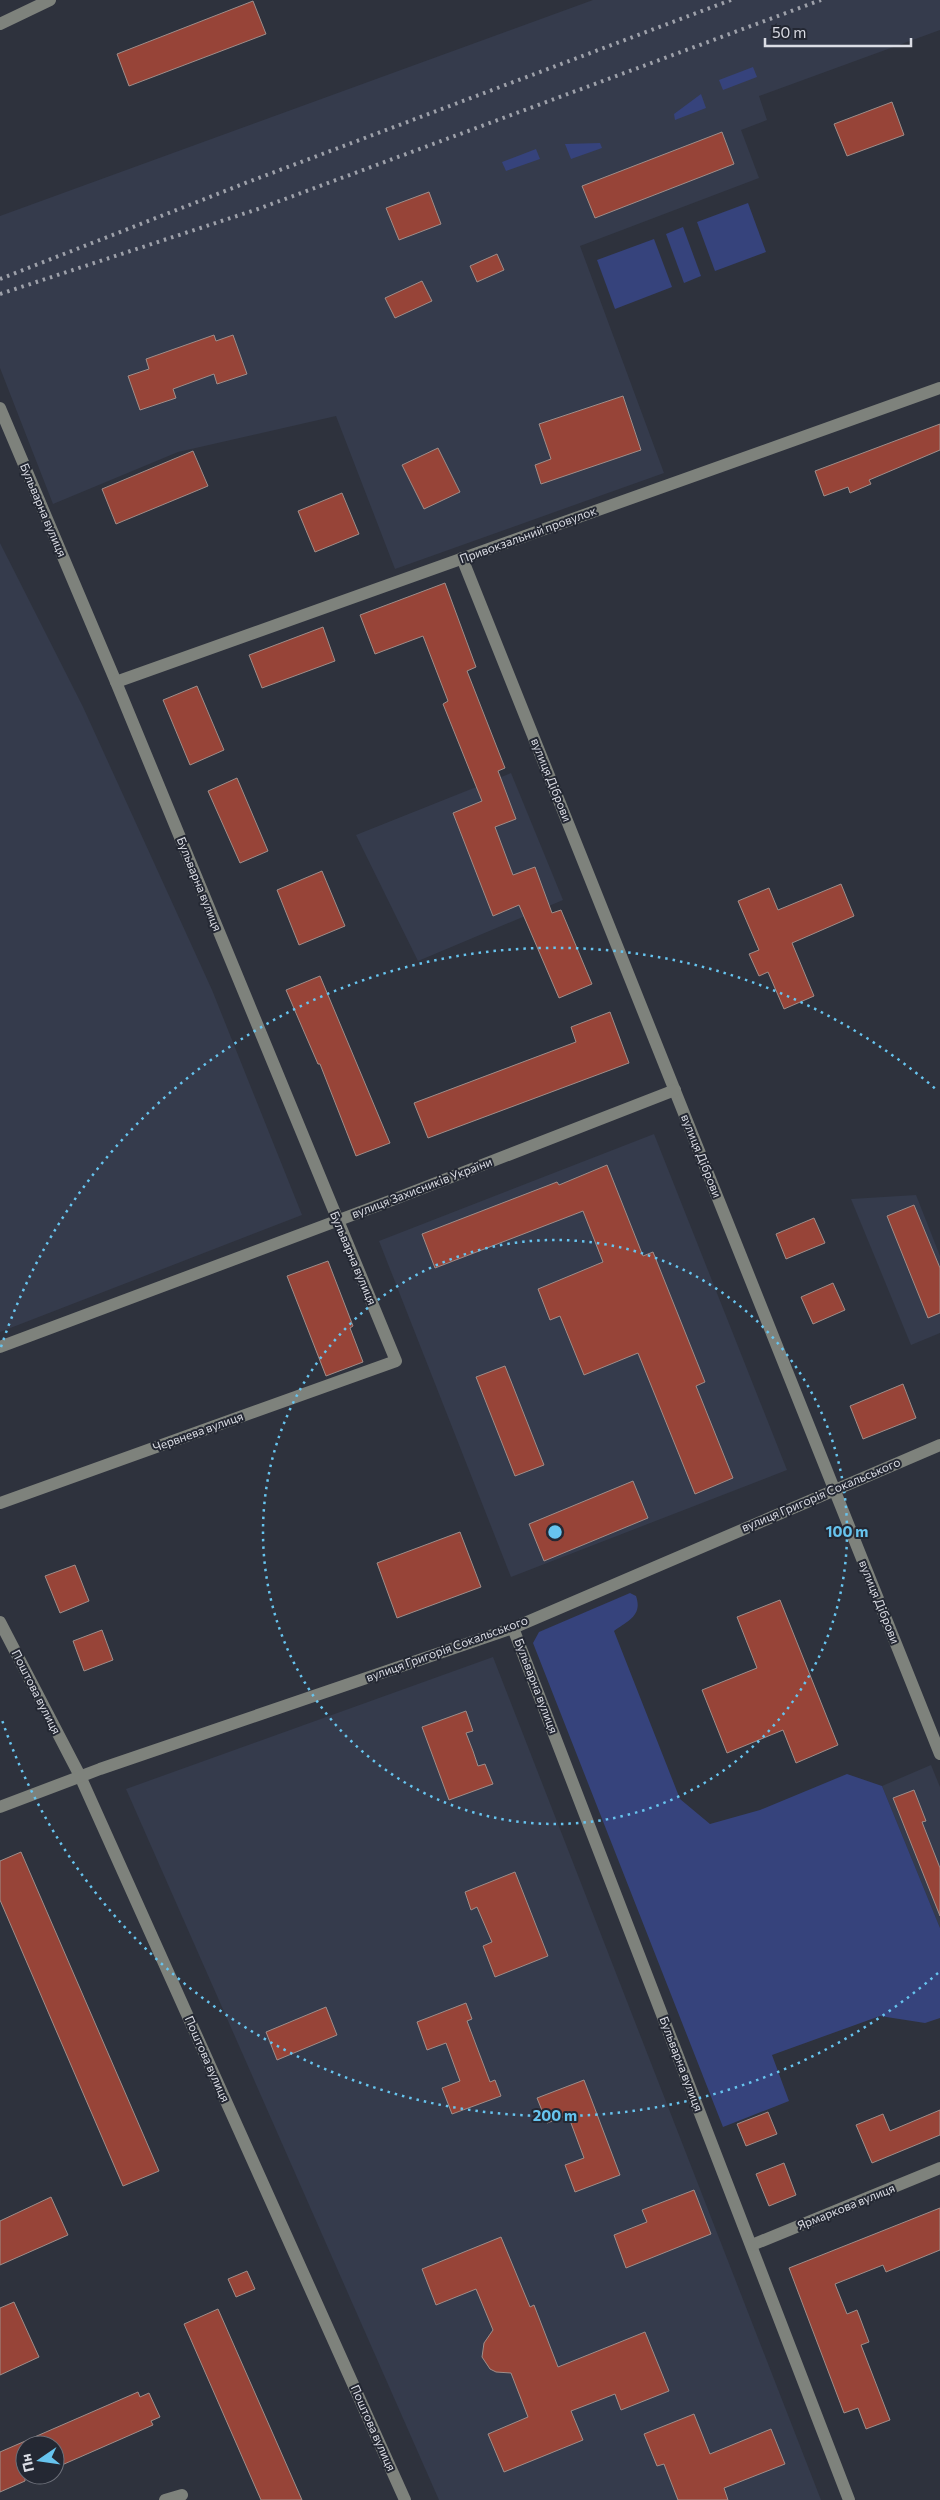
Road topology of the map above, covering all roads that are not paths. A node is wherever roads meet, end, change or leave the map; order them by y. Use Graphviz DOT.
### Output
graph roads {
  1 [pos="50,0"];
  2 [pos="0,24"];
  3 [pos="940,388"];
  4 [pos="0,408"];
  5 [pos="462,558"];
  6 [pos="116,682"];
  7 [pos="675,1090"];
  8 [pos="337,1220"];
  9 [pos="0,1347"];
  10 [pos="396,1361"];
  11 [pos="940,1445"];
  12 [pos="834,1489"];
  13 [pos="0,1503"];
  14 [pos="0,1622"];
  15 [pos="513,1628"];
  16 [pos="940,1754"];
  17 [pos="80,1776"];
  18 [pos="0,1807"];
  19 [pos="940,2168"];
  20 [pos="752,2245"];
  21 [pos="182,2495"];
  22 [pos="165,2500"];
  23 [pos="405,2500"];
  24 [pos="849,2500"];
  1 -- 2 [label="street"];
  3 -- 5 [label="street, Привокзальний провулок"];
  4 -- 6 [label="street, Бульварна вулиця"];
  5 -- 6 [label="street, Привокзальний провулок"];
  5 -- 7 [label="street, вулиця Діброви"];
  6 -- 8 [label="street, Бульварна вулиця"];
  7 -- 8 [label="street, вулиця Захисників України"];
  7 -- 12 [label="street, вулиця Діброви"];
  8 -- 9 [label="street, вулиця Захисників України"];
  8 -- 10 [label="street, Бульварна вулиця"];
  10 -- 13 [label="street, Червнева вулиця"];
  11 -- 12 [label="street, вулиця Григорія Сокальського"];
  12 -- 15 [label="street, вулиця Григорія Сокальського"];
  12 -- 16 [label="street, вулиця Діброви"];
  14 -- 17 [label="street, Поштова вулиця"];
  15 -- 17 [label="street, вулиця Григорія Сокальського"];
  15 -- 20 [label="street, Бульварна вулиця"];
  17 -- 18 [label="street, вулиця Григорія Сокальського"];
  17 -- 23 [label="street, Поштова вулиця"];
  19 -- 20 [label="street, Ярмаркова вулиця"];
  20 -- 24 [label="street, Бульварна вулиця"];
  21 -- 22 [label="street"];
}
